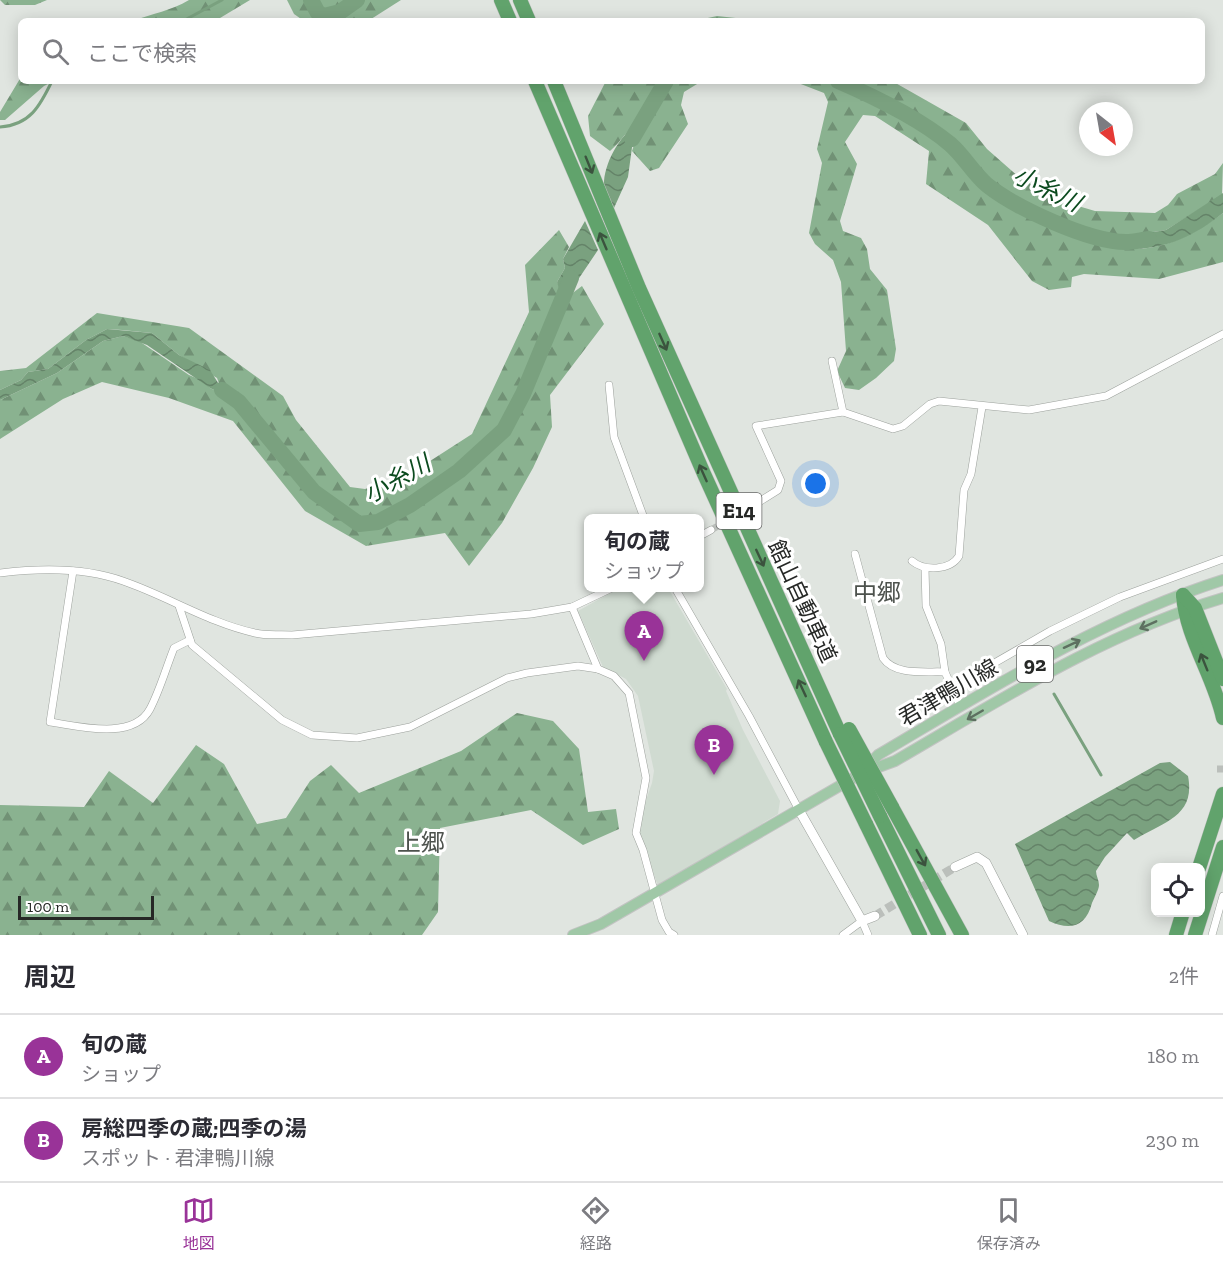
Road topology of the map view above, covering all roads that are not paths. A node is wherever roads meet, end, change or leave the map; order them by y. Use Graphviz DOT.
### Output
graph roads {
  1 [pos="520,0"];
  2 [pos="503,3"];
  3 [pos="509,18"];
  4 [pos="527,18"];
  5 [pos="536,84"];
  6 [pos="555,84"];
  7 [pos="1223,334"];
  8 [pos="832,361"];
  9 [pos="609,385"];
  10 [pos="982,407"];
  11 [pos="843,412"];
  12 [pos="754,505"];
  13 [pos="642,514"];
  14 [pos="711,530"];
  15 [pos="704,534"];
  16 [pos="855,554"];
  17 [pos="1223,559"];
  18 [pos="912,561"];
  19 [pos="925,568"];
  20 [pos="73,571"];
  21 [pos="0,573"];
  22 [pos="1223,580"];
  23 [pos="604,592"];
  24 [pos="677,592"];
  25 [pos="1183,595"];
  26 [pos="1223,598"];
  27 [pos="179,606"];
  28 [pos="572,607"];
  29 [pos="1189,609"];
  30 [pos="190,640"];
  31 [pos="598,669"];
  32 [pos="945,672"];
  33 [pos="1223,679"];
  34 [pos="951,688"];
  35 [pos="960,706"];
  36 [pos="1223,718"];
  37 [pos="845,732"];
  38 [pos="862,772"];
  39 [pos="1223,794"];
  40 [pos="799,810"];
  41 [pos="1223,848"];
  42 [pos="1200,863"];
  43 [pos="955,867"];
  44 [pos="654,893"];
  45 [pos="1223,896"];
  46 [pos="875,916"];
  47 [pos="1181,917"];
  48 [pos="862,921"];
  49 [pos="573,935"];
  50 [pos="674,935"];
  51 [pos="843,935"];
  52 [pos="868,935"];
  53 [pos="920,935"];
  54 [pos="939,935"];
  55 [pos="962,935"];
  56 [pos="1023,935"];
  57 [pos="1176,935"];
  58 [pos="1195,935"];
  59 [pos="1212,935"];
  1 -- 4 [label="highway"];
  2 -- 3 [label="highway"];
  53 -- 5 [label="highway, 館山自動車道 / E14, one-way, bridge"];
  6 -- 37 [label="highway, 館山自動車道 / E14, one-way"];
  7 -- 10 [label="street"];
  8 -- 11 [label="street"];
  9 -- 13 [label="street"];
  10 -- 11 [label="street"];
  10 -- 19 [label="street"];
  11 -- 12 [label="street"];
  14 -- 15 [label="street"];
  16 -- 32 [label="street"];
  17 -- 34 [label="street"];
  18 -- 19 [label="street"];
  19 -- 32 [label="street"];
  20 -- 21 [label="street"];
  20 -- 27 [label="street"];
  20 -- 30 [label="street"];
  22 -- 25 [label="main road, 君津鴨川線 / 92"];
  23 -- 28 [label="street"];
  24 -- 40 [label="street"];
  25 -- 29 [label="highway"];
  35 -- 25 [label="main road, 君津鴨川線 / 92, one-way"];
  26 -- 29 [label="main road, 君津鴨川線 / 92"];
  27 -- 28 [label="street"];
  27 -- 30 [label="street"];
  28 -- 31 [label="street"];
  29 -- 33 [label="highway"];
  36 -- 29 [label="highway, one-way"];
  29 -- 38 [label="main road, 君津鴨川線 / 92, one-way"];
  30 -- 31 [label="street"];
  31 -- 44 [label="street"];
  32 -- 34 [label="street"];
  34 -- 35 [label="street"];
  35 -- 38 [label="main road, 君津鴨川線 / 92"];
  37 -- 54 [label="highway, bridge"];
  37 -- 55 [label="highway, one-way, bridge"];
  38 -- 40 [label="main road, 君津鴨川線 / 92"];
  39 -- 42 [label="highway"];
  40 -- 44 [label="main road, 君津鴨川線 / 92"];
  40 -- 48 [label="street"];
  41 -- 58 [label="highway"];
  43 -- 56 [label="street"];
  44 -- 49 [label="main road, 君津鴨川線 / 92"];
  44 -- 50 [label="street"];
  45 -- 59 [label="street"];
  46 -- 48 [label="street"];
  47 -- 57 [label="highway"];
  48 -- 51 [label="street"];
  48 -- 52 [label="street"];
}
